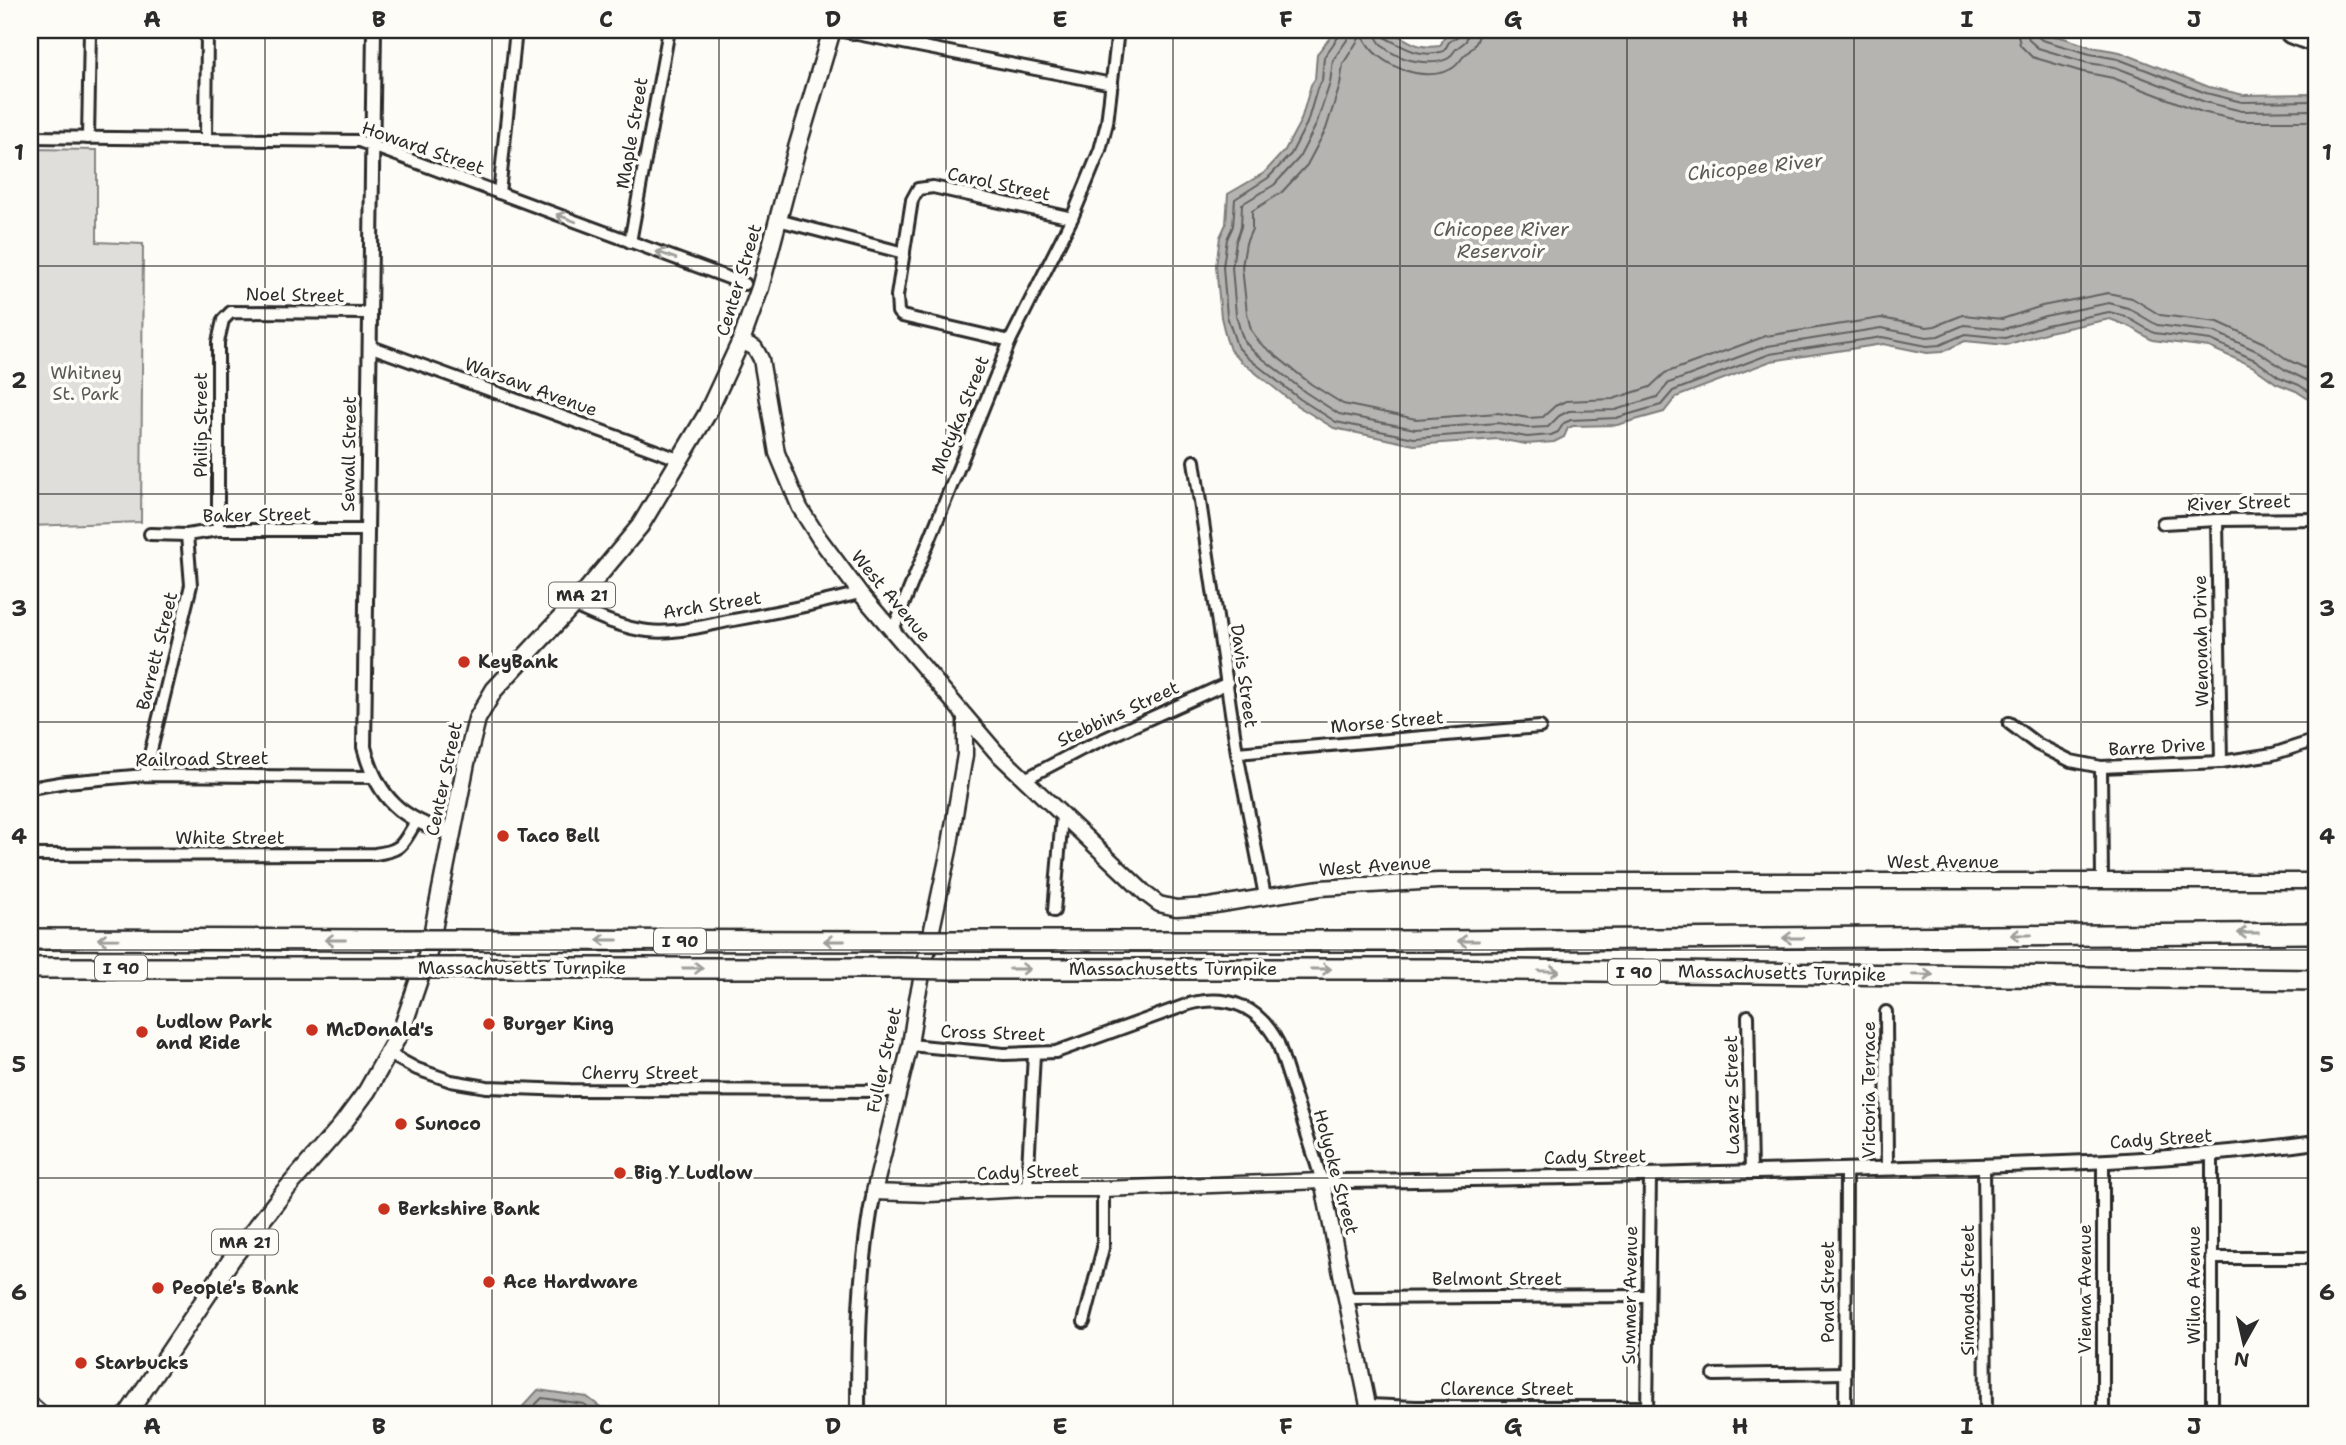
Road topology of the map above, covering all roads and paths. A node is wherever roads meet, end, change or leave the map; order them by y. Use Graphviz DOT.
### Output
graph roads {
  1 [pos="90,30"];
  2 [pos="207,30"];
  3 [pos="374,30"];
  4 [pos="516,30"];
  5 [pos="669,30"];
  6 [pos="835,30"];
  7 [pos="1118,30"];
  8 [pos="2282,30"];
  9 [pos="2316,47"];
  10 [pos="1112,84"];
  11 [pos="30,137"];
  12 [pos="88,138"];
  13 [pos="205,139"];
  14 [pos="372,145"];
  15 [pos="499,193"];
  16 [pos="1072,218"];
  17 [pos="778,220"];
  18 [pos="630,242"];
  19 [pos="904,253"];
  20 [pos="745,284"];
  21 [pos="370,313"];
  22 [pos="223,320"];
  23 [pos="741,341"];
  24 [pos="1010,341"];
  25 [pos="369,346"];
  26 [pos="681,460"];
  27 [pos="1194,461"];
  28 [pos="2316,519"];
  29 [pos="2217,520"];
  30 [pos="2163,523"];
  31 [pos="218,530"];
  32 [pos="365,530"];
  33 [pos="150,534"];
  34 [pos="187,535"];
  35 [pos="860,593"];
  36 [pos="572,605"];
  37 [pos="893,630"];
  38 [pos="1228,683"];
  39 [pos="965,716"];
  40 [pos="2009,723"];
  41 [pos="1540,727"];
  42 [pos="2316,740"];
  43 [pos="1237,753"];
  44 [pos="2221,762"];
  45 [pos="2101,768"];
  46 [pos="145,775"];
  47 [pos="375,777"];
  48 [pos="1025,779"];
  49 [pos="30,788"];
  50 [pos="1062,816"];
  51 [pos="416,822"];
  52 [pos="452,834"];
  53 [pos="30,855"];
  54 [pos="2102,880"];
  55 [pos="2316,881"];
  56 [pos="1265,897"];
  57 [pos="1054,911"];
  58 [pos="2316,933"];
  59 [pos="30,939"];
  60 [pos="30,968"];
  61 [pos="212,968"];
  62 [pos="30,977"];
  63 [pos="2316,980"];
  64 [pos="1192,1003"];
  65 [pos="1886,1012"];
  66 [pos="1748,1016"];
  67 [pos="910,1045"];
  68 [pos="389,1054"];
  69 [pos="1034,1054"];
  70 [pos="898,1091"];
  71 [pos="2316,1142"];
  72 [pos="2212,1155"];
  73 [pos="2103,1162"];
  74 [pos="1984,1165"];
  75 [pos="1887,1168"];
  76 [pos="1846,1170"];
  77 [pos="1751,1172"];
  78 [pos="1650,1175"];
  79 [pos="1322,1181"];
  80 [pos="1027,1189"];
  81 [pos="1103,1189"];
  82 [pos="874,1192"];
  83 [pos="2211,1258"];
  84 [pos="2316,1258"];
  85 [pos="1647,1296"];
  86 [pos="1346,1298"];
  87 [pos="1084,1322"];
  88 [pos="1844,1373"];
  89 [pos="1714,1375"];
  90 [pos="30,1407"];
  91 [pos="1369,1410"];
  92 [pos="1647,1411"];
  93 [pos="39,1415"];
  94 [pos="127,1415"];
  95 [pos="858,1415"];
  96 [pos="1845,1415"];
  97 [pos="1986,1415"];
  98 [pos="2103,1415"];
  99 [pos="2212,1415"];
  1 -- 12 [label="street"];
  2 -- 13 [label="street"];
  3 -- 14 [label="street, Sewall Street"];
  4 -- 15 [label="street"];
  5 -- 18 [label="street, Maple Street"];
  6 -- 10 [label="street"];
  6 -- 17 [label="main road, Center Street / MA 21"];
  7 -- 10 [label="street, Motyka Street"];
  8 -- 9 [label="street"];
  10 -- 16 [label="street, Motyka Street"];
  11 -- 12 [label="street, Howard Street"];
  12 -- 13 [label="street, Howard Street"];
  13 -- 14 [label="street, Howard Street"];
  14 -- 15 [label="street, Howard Street"];
  14 -- 21 [label="street, Sewall Street"];
  18 -- 15 [label="street, Howard Street, one-way"];
  16 -- 19 [label="street, Carol Street"];
  16 -- 24 [label="street, Motyka Street"];
  17 -- 19 [label="street"];
  17 -- 23 [label="main road, Center Street / MA 21"];
  20 -- 18 [label="street, Howard Street, one-way"];
  19 -- 24 [label="street"];
  21 -- 22 [label="street, Noel Street"];
  21 -- 25 [label="street, Sewall Street"];
  22 -- 31 [label="street, Philip Street"];
  23 -- 26 [label="main road, Center Street / MA 21"];
  23 -- 35 [label="main road, West Avenue"];
  24 -- 37 [label="street, Motyka Street"];
  25 -- 26 [label="street, Warsaw Avenue"];
  25 -- 32 [label="street, Sewall Street"];
  26 -- 36 [label="main road, Center Street / MA 21"];
  27 -- 38 [label="street, Davis Street"];
  28 -- 29 [label="street, River Street"];
  29 -- 30 [label="street, River Street"];
  29 -- 44 [label="street, Wenonah Drive"];
  31 -- 32 [label="street, Baker Street"];
  31 -- 34 [label="street, Baker Street"];
  32 -- 47 [label="street, Sewall Street"];
  33 -- 34 [label="street, Baker Street"];
  34 -- 46 [label="street, Barrett Street"];
  35 -- 36 [label="street, Arch Street"];
  35 -- 37 [label="main road, West Avenue"];
  36 -- 52 [label="main road, Center Street / MA 21"];
  37 -- 39 [label="main road, West Avenue"];
  38 -- 43 [label="street, Davis Street"];
  38 -- 48 [label="street, Stebbins Street"];
  39 -- 48 [label="main road, West Avenue"];
  39 -- 67 [label="main road, Fuller Street"];
  40 -- 45 [label="street, Barre Drive"];
  41 -- 43 [label="street, Morse Street"];
  42 -- 44 [label="street, Barre Drive"];
  43 -- 56 [label="street, Davis Street"];
  44 -- 45 [label="street, Barre Drive"];
  45 -- 54 [label="street"];
  46 -- 47 [label="street, Railroad Street"];
  46 -- 49 [label="street, Railroad Street"];
  47 -- 51 [label="street, Sewall Street"];
  48 -- 50 [label="main road, West Avenue"];
  50 -- 56 [label="main road, West Avenue"];
  50 -- 57 [label="street"];
  51 -- 52 [label="street, Sewall Street"];
  51 -- 53 [label="street, White Street"];
  52 -- 68 [label="main road, Center Street / MA 21"];
  54 -- 55 [label="main road, West Avenue"];
  54 -- 56 [label="main road, West Avenue"];
  58 -- 59 [label="highway, Massachusetts Turnpike / I 90, one-way, bridge"];
  60 -- 61 [label="highway, Massachusetts Turnpike / I 90"];
  61 -- 62 [label="highway"];
  61 -- 63 [label="highway, Massachusetts Turnpike / I 90, one-way, bridge"];
  64 -- 69 [label="street, Cross Street"];
  64 -- 79 [label="street, Holyoke Street"];
  65 -- 75 [label="street, Victoria Terrace"];
  66 -- 77 [label="street, Lazarz Street"];
  67 -- 69 [label="street, Cross Street"];
  67 -- 70 [label="main road, Fuller Street"];
  68 -- 70 [label="street, Cherry Street"];
  68 -- 94 [label="main road, Center Street / MA 21"];
  69 -- 80 [label="street"];
  70 -- 82 [label="main road, Fuller Street"];
  71 -- 72 [label="street, Cady Street"];
  72 -- 73 [label="street, Cady Street"];
  72 -- 83 [label="street, Wilno Avenue"];
  73 -- 74 [label="street, Cady Street"];
  73 -- 98 [label="street, Vienna Avenue"];
  74 -- 75 [label="street, Cady Street"];
  74 -- 97 [label="street, Simonds Street"];
  75 -- 76 [label="street, Cady Street"];
  76 -- 77 [label="street, Cady Street"];
  76 -- 88 [label="street, Pond Street"];
  77 -- 78 [label="street, Cady Street"];
  78 -- 79 [label="street, Cady Street"];
  78 -- 85 [label="street, Summer Avenue"];
  79 -- 81 [label="main road, Cady Street"];
  79 -- 86 [label="main road, Holyoke Street"];
  80 -- 81 [label="main road, Cady Street"];
  80 -- 82 [label="main road, Cady Street"];
  81 -- 87 [label="street"];
  82 -- 95 [label="street, Fuller Street"];
  83 -- 84 [label="street"];
  83 -- 99 [label="street, Wilno Avenue"];
  85 -- 86 [label="street, Belmont Street"];
  85 -- 92 [label="street, Summer Avenue"];
  86 -- 91 [label="main road, Holyoke Street"];
  88 -- 89 [label="street"];
  88 -- 96 [label="street, Pond Street"];
  90 -- 93 [label="highway"];
  91 -- 92 [label="street, Clarence Street"];
}
